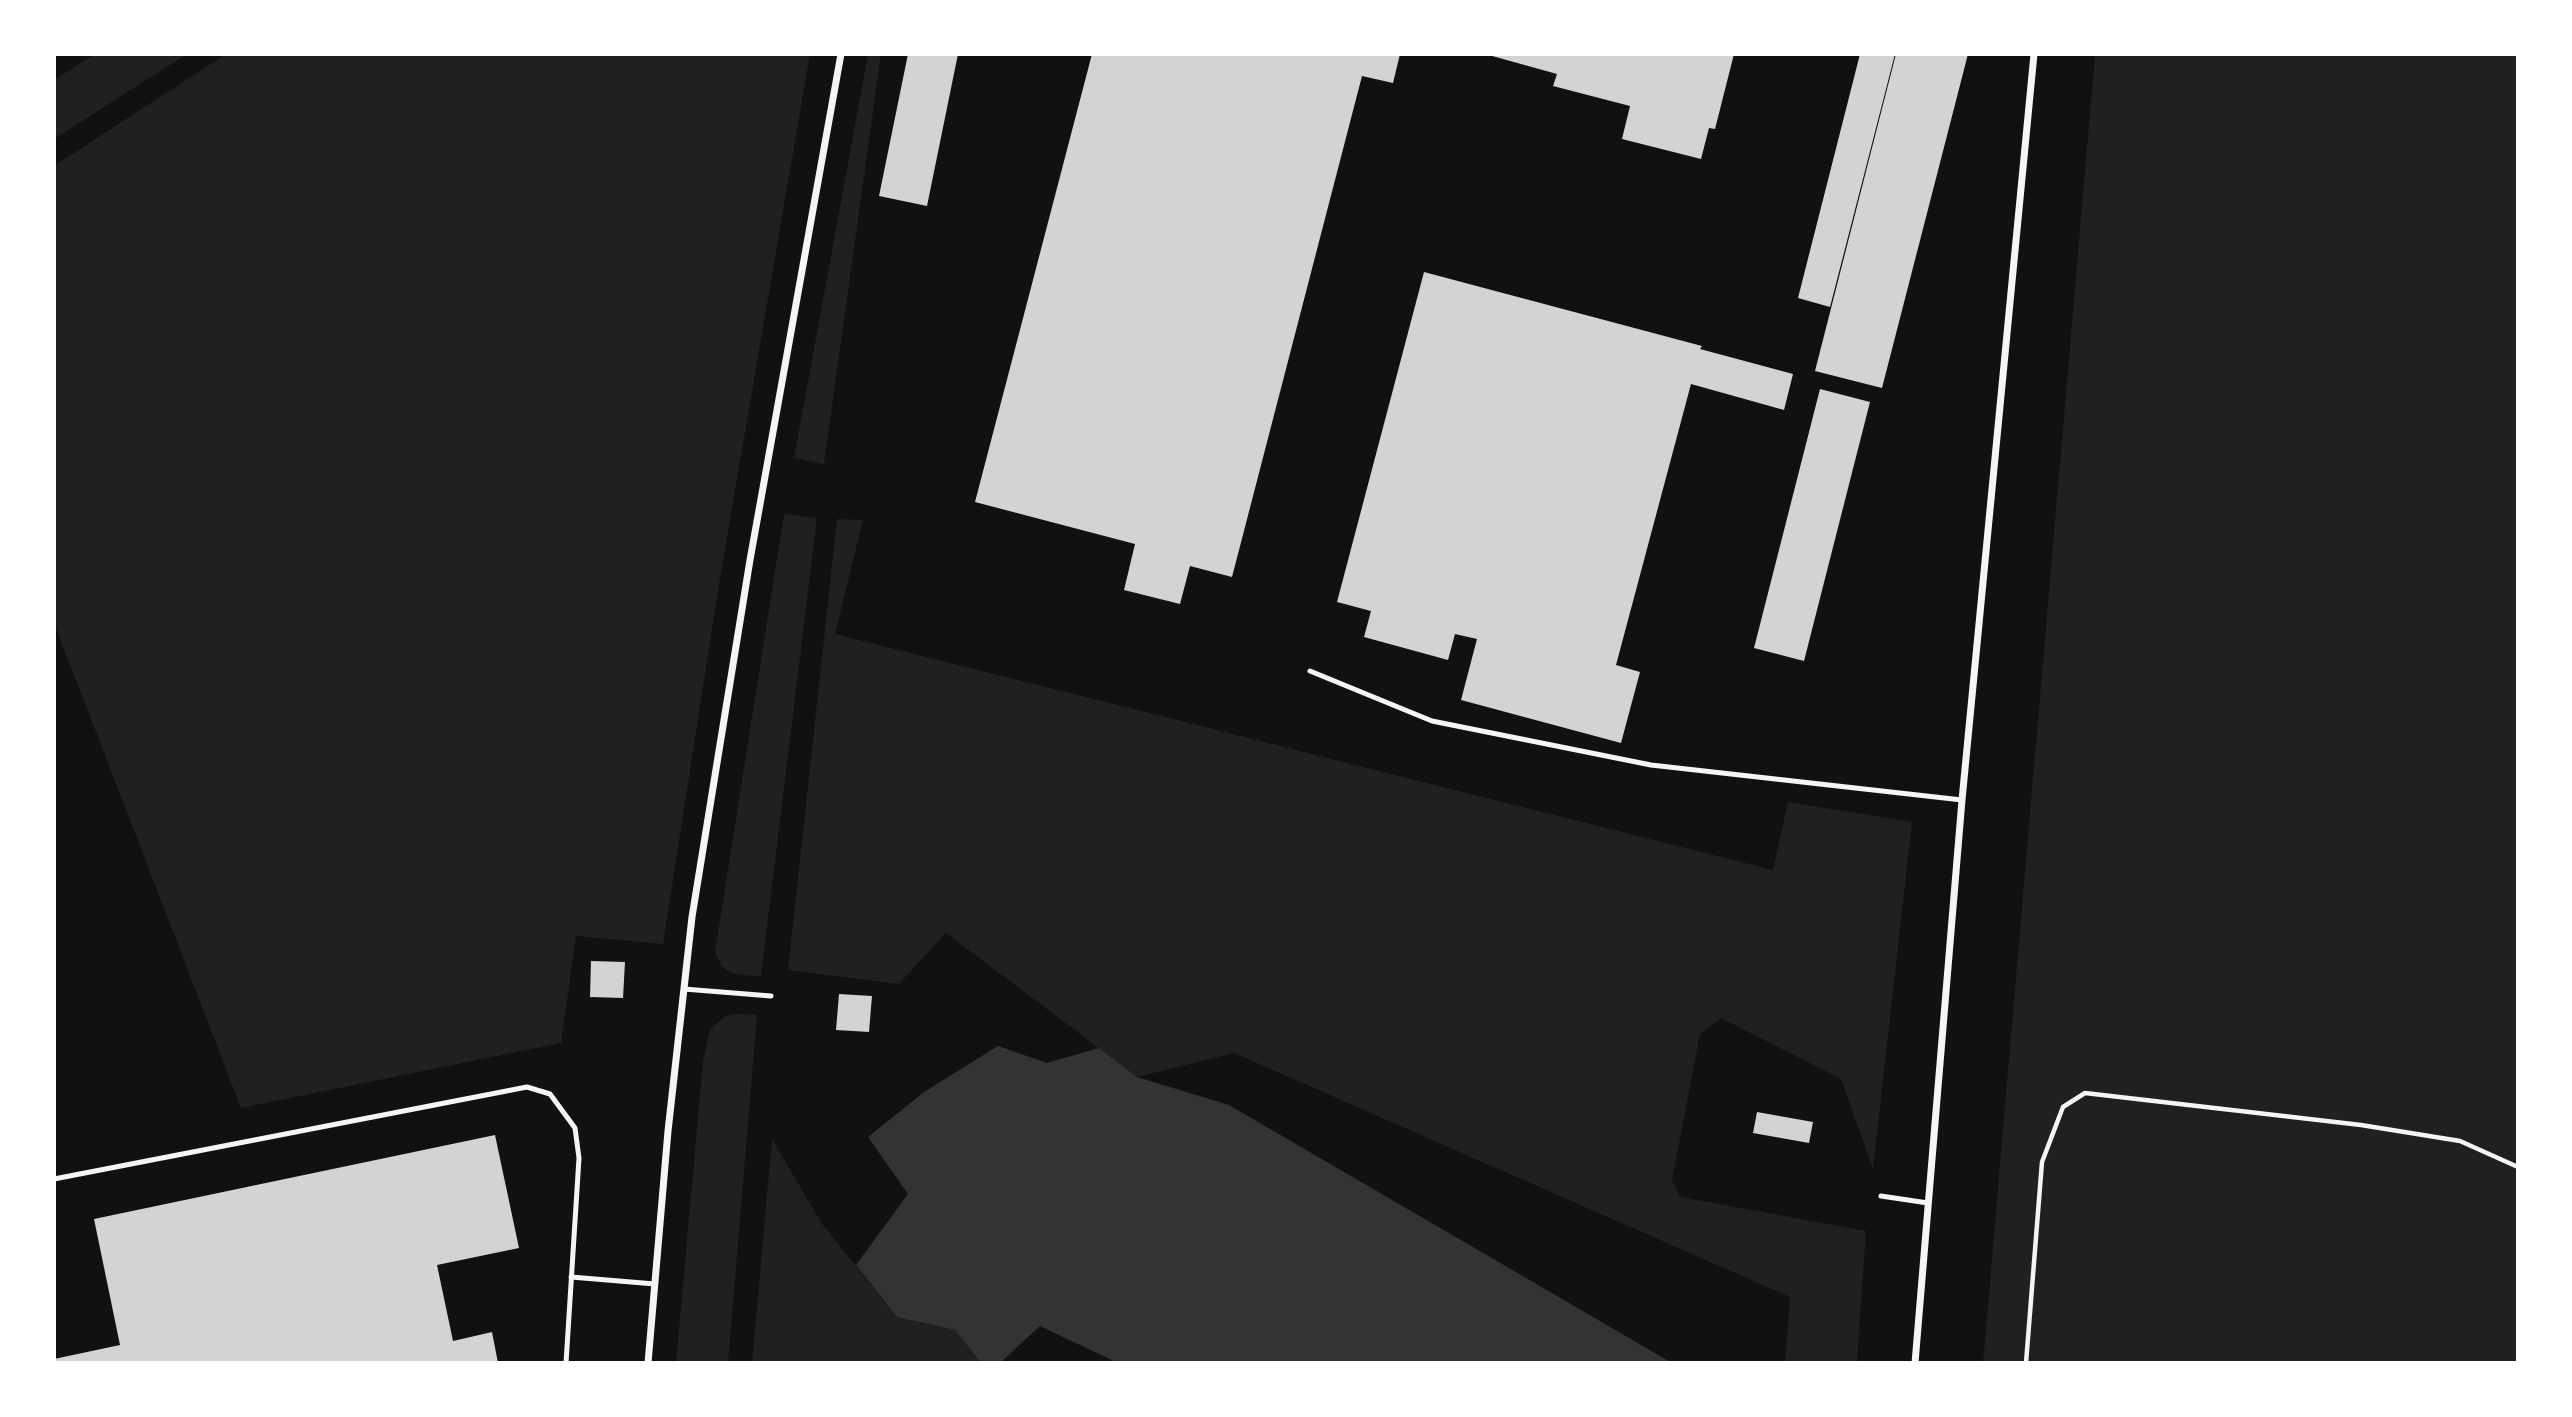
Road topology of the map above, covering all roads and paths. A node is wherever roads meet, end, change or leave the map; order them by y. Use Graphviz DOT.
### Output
graph roads {
  1 [pos="841,54"];
  2 [pos="2035,54"];
  3 [pos="1310,671"];
  4 [pos="1962,800"];
  5 [pos="684,989"];
  6 [pos="771,996"];
  7 [pos="2518,1167"];
  8 [pos="54,1178"];
  9 [pos="1881,1196"];
  10 [pos="1928,1203"];
  11 [pos="571,1277"];
  12 [pos="655,1284"];
  13 [pos="566,1363"];
  14 [pos="648,1363"];
  15 [pos="1915,1363"];
  16 [pos="2026,1363"];
  1 -- 5 [label="street"];
  2 -- 4 [label="street"];
  3 -- 4 [label="lane"];
  4 -- 10 [label="street"];
  5 -- 6 [label="lane"];
  5 -- 12 [label="street"];
  7 -- 16 [label="path"];
  8 -- 11 [label="lane"];
  9 -- 10 [label="lane"];
  10 -- 15 [label="street"];
  11 -- 12 [label="lane"];
  11 -- 13 [label="lane"];
  12 -- 14 [label="street"];
}
